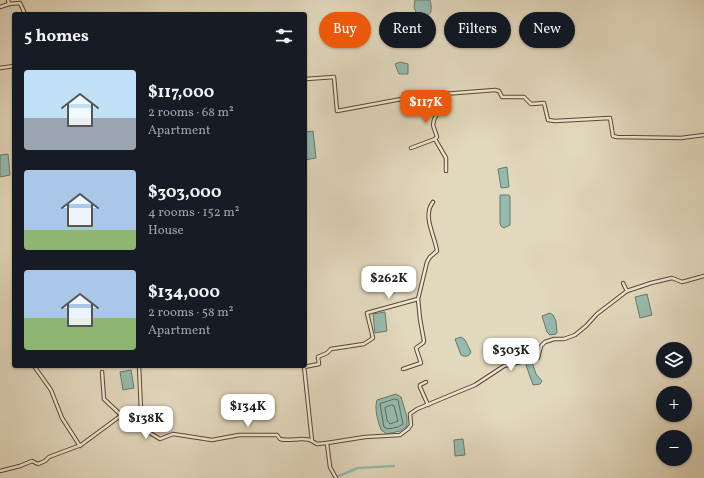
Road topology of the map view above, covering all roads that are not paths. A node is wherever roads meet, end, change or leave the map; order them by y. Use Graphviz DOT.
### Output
graph roads {
  1 [pos="8,0"];
  2 [pos="24,0"];
  3 [pos="20,3"];
  4 [pos="9,4"];
  5 [pos="0,7"];
  6 [pos="24,12"];
  7 [pos="12,66"];
  8 [pos="0,68"];
  9 [pos="307,79"];
  10 [pos="437,94"];
  11 [pos="704,135"];
  12 [pos="435,139"];
  13 [pos="411,148"];
  14 [pos="446,171"];
  15 [pos="433,202"];
  16 [pos="704,276"];
  17 [pos="623,283"];
  18 [pos="627,291"];
  19 [pos="418,299"];
  20 [pos="307,366"];
  21 [pos="35,368"];
  22 [pos="139,368"];
  23 [pos="304,368"];
  24 [pos="403,369"];
  25 [pos="102,372"];
  26 [pos="426,382"];
  27 [pos="428,405"];
  28 [pos="122,414"];
  29 [pos="312,441"];
  30 [pos="327,443"];
  31 [pos="80,446"];
  32 [pos="0,471"];
  33 [pos="336,477"];
  1 -- 4 [label="street"];
  2 -- 3 [label="street"];
  3 -- 4 [label="street"];
  3 -- 6 [label="street"];
  4 -- 5 [label="street"];
  7 -- 8 [label="street"];
  9 -- 10 [label="street"];
  10 -- 11 [label="street"];
  10 -- 12 [label="street"];
  12 -- 13 [label="street"];
  12 -- 14 [label="street"];
  15 -- 19 [label="street"];
  16 -- 18 [label="street"];
  17 -- 18 [label="street"];
  18 -- 27 [label="street"];
  19 -- 20 [label="street"];
  19 -- 24 [label="street"];
  21 -- 31 [label="street"];
  22 -- 28 [label="street"];
  23 -- 29 [label="street"];
  25 -- 28 [label="street"];
  26 -- 27 [label="street"];
  27 -- 30 [label="street"];
  28 -- 29 [label="street"];
  28 -- 31 [label="street"];
  29 -- 30 [label="street"];
  30 -- 33 [label="street"];
  31 -- 32 [label="street"];
}
